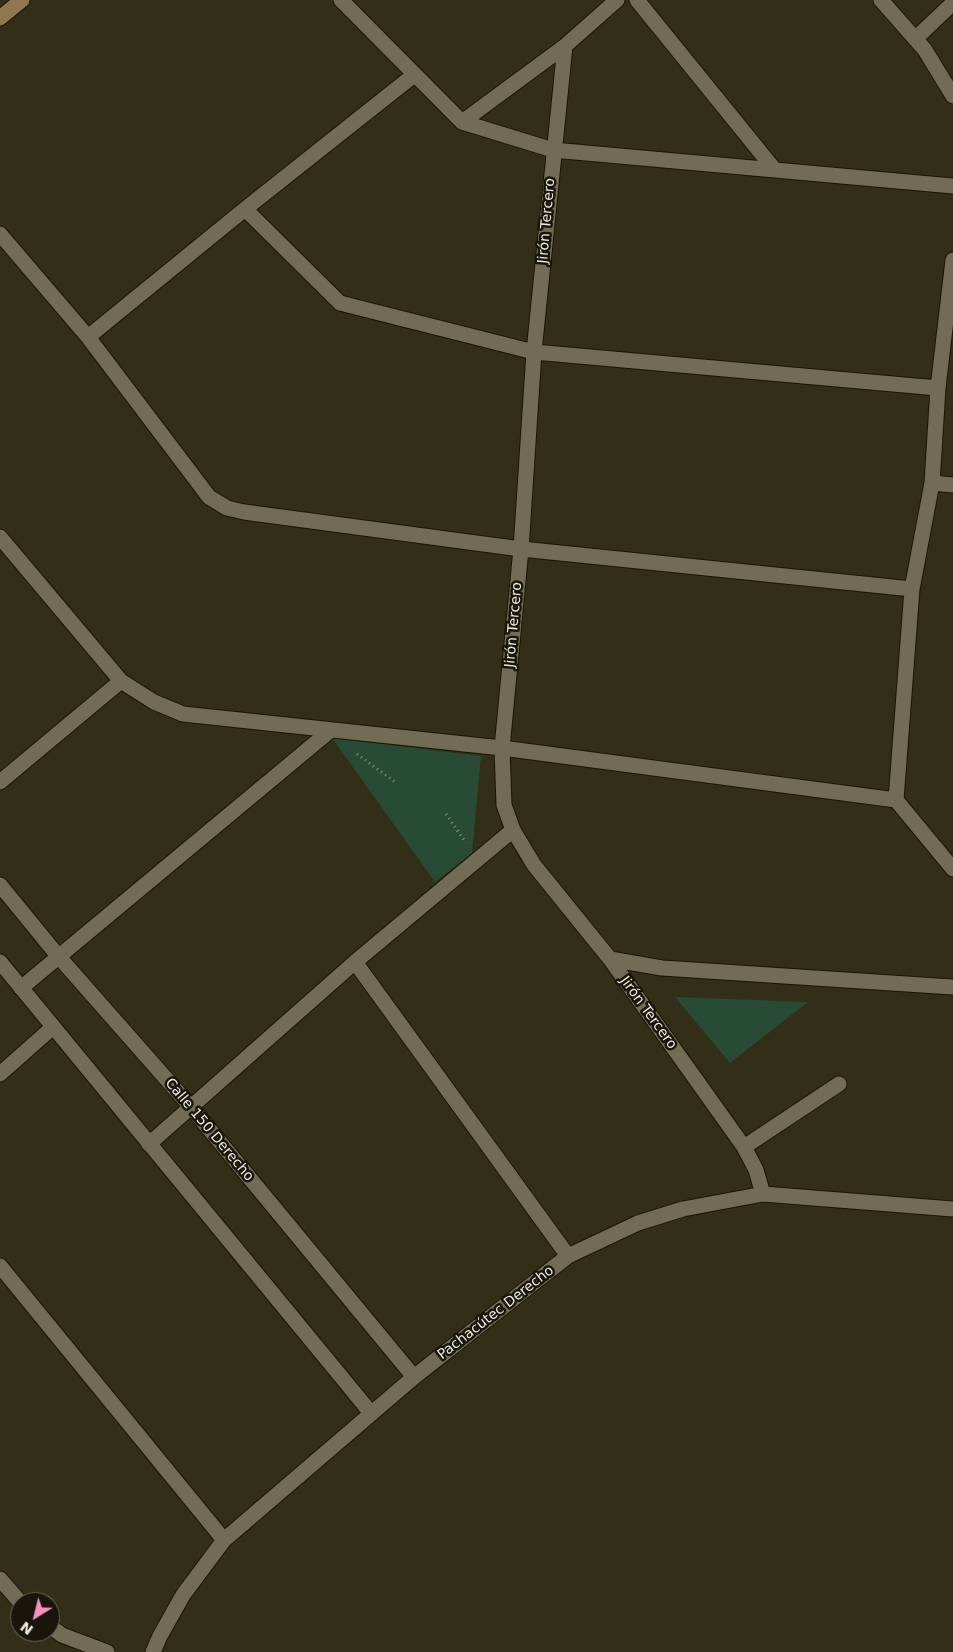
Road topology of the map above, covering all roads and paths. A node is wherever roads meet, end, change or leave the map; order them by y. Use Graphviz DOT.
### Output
graph roads {
  1 [pos="22,0"];
  2 [pos="341,0"];
  3 [pos="616,0"];
  4 [pos="637,0"];
  5 [pos="881,0"];
  6 [pos="953,3"];
  7 [pos="0,18"];
  8 [pos="915,39"];
  9 [pos="565,46"];
  10 [pos="414,75"];
  11 [pos="953,96"];
  12 [pos="462,122"];
  13 [pos="553,150"];
  14 [pos="774,170"];
  15 [pos="953,186"];
  16 [pos="245,209"];
  17 [pos="0,234"];
  18 [pos="953,260"];
  19 [pos="951,292"];
  20 [pos="88,338"];
  21 [pos="534,352"];
  22 [pos="938,388"];
  23 [pos="932,483"];
  24 [pos="953,485"];
  25 [pos="0,536"];
  26 [pos="521,550"];
  27 [pos="912,589"];
  28 [pos="121,681"];
  29 [pos="331,730"];
  30 [pos="502,748"];
  31 [pos="356,753"];
  32 [pos="0,782"];
  33 [pos="395,782"];
  34 [pos="896,800"];
  35 [pos="446,814"];
  36 [pos="513,830"];
  37 [pos="466,842"];
  38 [pos="953,869"];
  39 [pos="0,885"];
  40 [pos="59,957"];
  41 [pos="610,959"];
  42 [pos="0,962"];
  43 [pos="355,962"];
  44 [pos="953,987"];
  45 [pos="22,988"];
  46 [pos="53,1027"];
  47 [pos="0,1074"];
  48 [pos="839,1084"];
  49 [pos="191,1107"];
  50 [pos="150,1144"];
  51 [pos="744,1147"];
  52 [pos="763,1194"];
  53 [pos="953,1209"];
  54 [pos="568,1256"];
  55 [pos="0,1266"];
  56 [pos="414,1377"];
  57 [pos="371,1413"];
  58 [pos="224,1540"];
  59 [pos="0,1579"];
  60 [pos="11,1592"];
  61 [pos="60,1634"];
  62 [pos="107,1652"];
  63 [pos="153,1652"];
  1 -- 7 [label="main road"];
  2 -- 10 [label="street"];
  3 -- 9 [label="street"];
  4 -- 14 [label="street"];
  5 -- 8 [label="street"];
  6 -- 8 [label="street"];
  8 -- 11 [label="street"];
  9 -- 12 [label="street"];
  9 -- 13 [label="street, Jirón Tercero"];
  10 -- 12 [label="street"];
  10 -- 16 [label="street"];
  12 -- 13 [label="street"];
  13 -- 14 [label="street"];
  13 -- 21 [label="street, Jirón Tercero"];
  14 -- 15 [label="street"];
  16 -- 20 [label="street"];
  16 -- 21 [label="street"];
  17 -- 20 [label="street"];
  18 -- 19 [label="street"];
  19 -- 22 [label="street"];
  20 -- 26 [label="street"];
  21 -- 22 [label="street"];
  21 -- 26 [label="street, Jirón Tercero"];
  22 -- 23 [label="street"];
  23 -- 24 [label="street"];
  23 -- 27 [label="street"];
  25 -- 28 [label="street"];
  26 -- 27 [label="street"];
  26 -- 30 [label="street, Jirón Tercero"];
  27 -- 34 [label="street"];
  28 -- 29 [label="street"];
  28 -- 32 [label="street"];
  29 -- 30 [label="street"];
  29 -- 40 [label="street"];
  30 -- 34 [label="street"];
  30 -- 36 [label="street, Jirón Tercero"];
  31 -- 33 [label="path"];
  34 -- 38 [label="street"];
  35 -- 37 [label="path"];
  36 -- 41 [label="street, Jirón Tercero"];
  36 -- 43 [label="street"];
  39 -- 40 [label="street, Calle 150 Derecho"];
  40 -- 45 [label="street"];
  40 -- 49 [label="street, Calle 150 Derecho"];
  41 -- 44 [label="street"];
  41 -- 51 [label="street, Jirón Tercero"];
  42 -- 45 [label="street"];
  43 -- 49 [label="street"];
  43 -- 54 [label="street"];
  45 -- 46 [label="street"];
  46 -- 47 [label="street"];
  46 -- 50 [label="street"];
  48 -- 51 [label="street"];
  49 -- 50 [label="street"];
  49 -- 56 [label="street, Calle 150 Derecho"];
  50 -- 57 [label="street"];
  51 -- 52 [label="street, Jirón Tercero"];
  52 -- 53 [label="street, Pachacútec Derecho"];
  52 -- 54 [label="street, Pachacútec Derecho"];
  54 -- 56 [label="street, Pachacútec Derecho"];
  55 -- 58 [label="street"];
  56 -- 57 [label="street, Pachacútec Derecho"];
  57 -- 58 [label="street, Pachacútec Derecho"];
  58 -- 63 [label="street, Pachacútec Derecho"];
  59 -- 60 [label="street"];
  61 -- 62 [label="street"];
}
